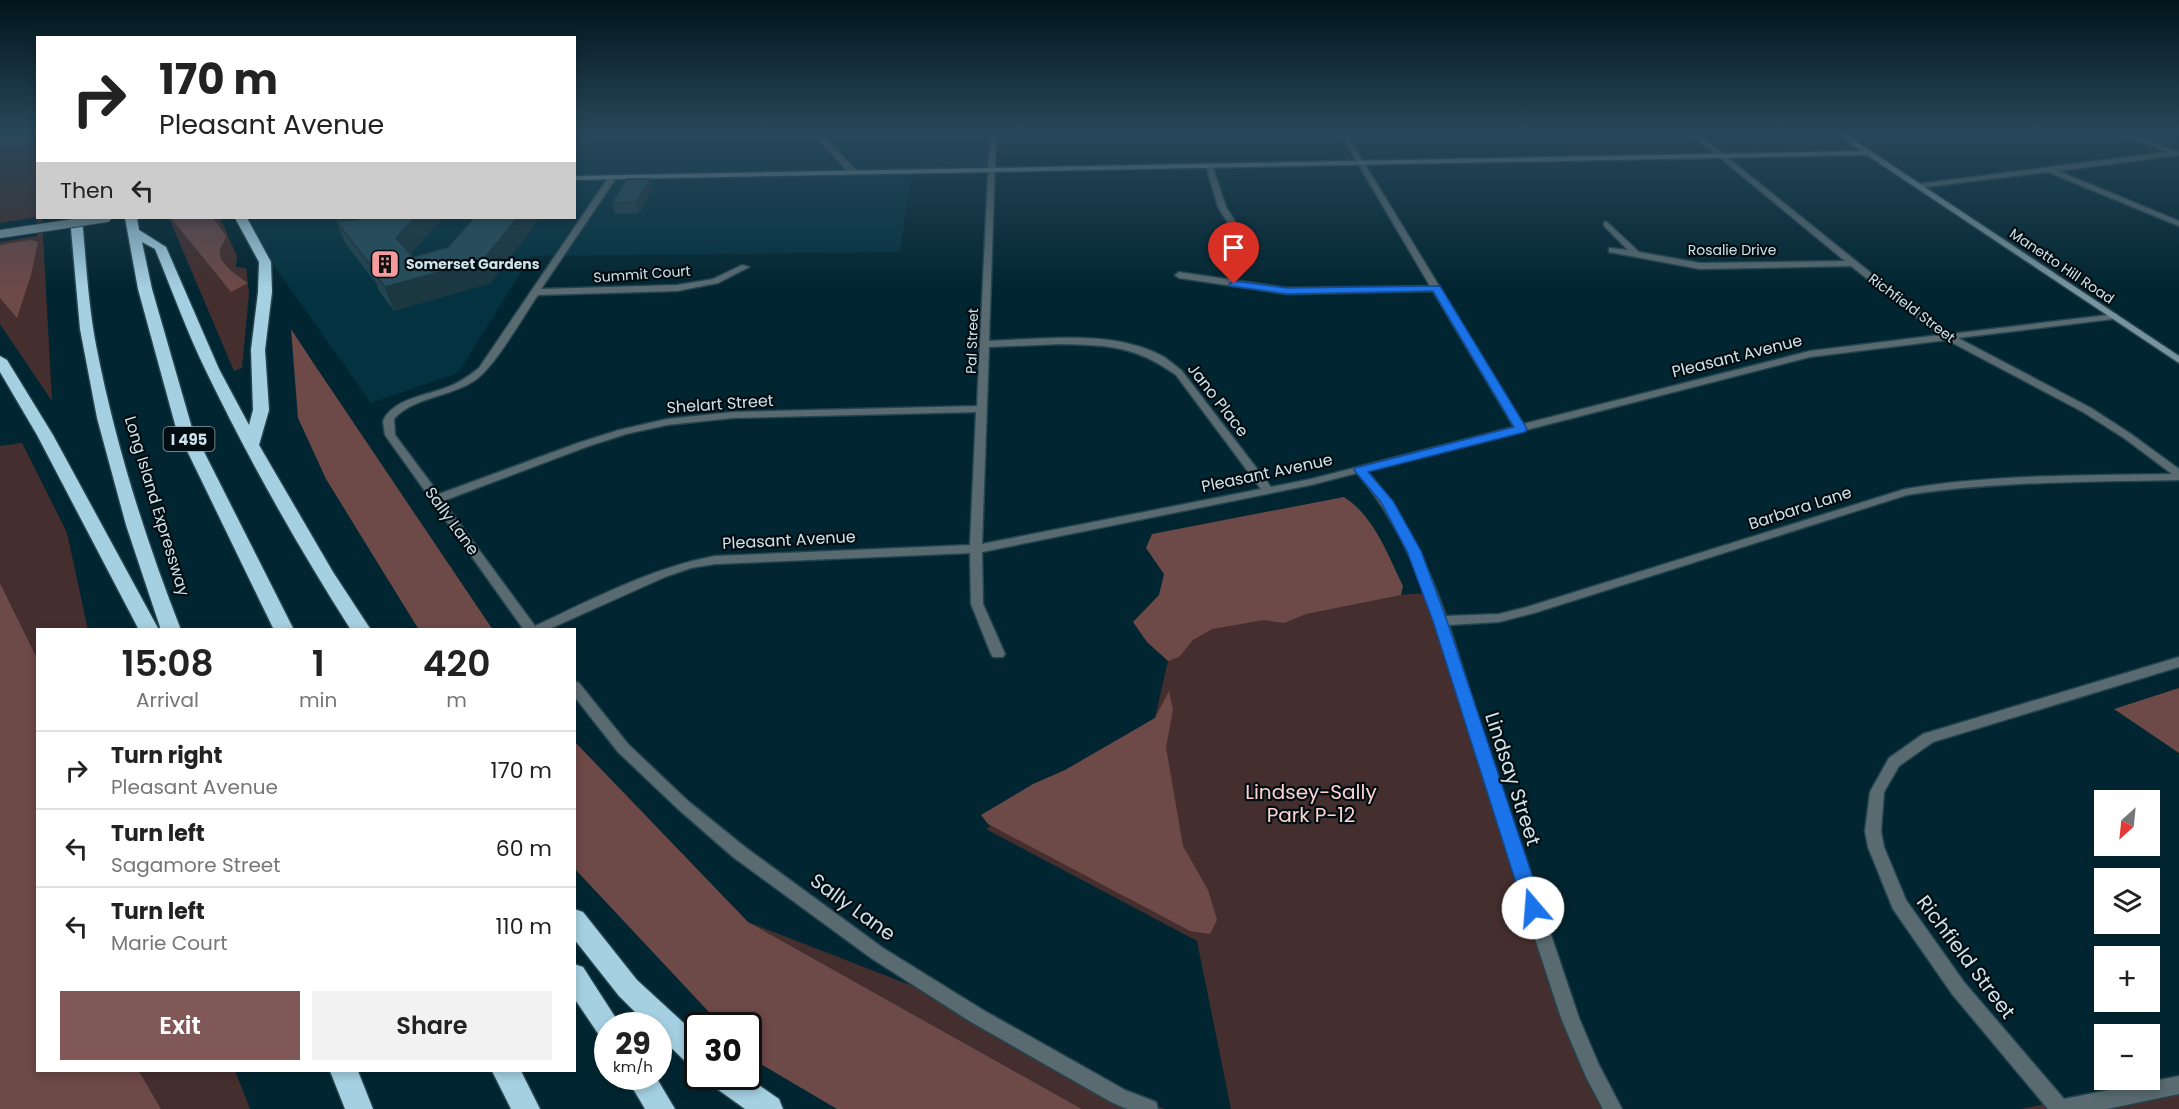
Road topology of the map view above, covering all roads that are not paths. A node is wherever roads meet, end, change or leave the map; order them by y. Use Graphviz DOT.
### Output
graph roads {
  1 [pos="608,185"];
  2 [pos="991,185"];
  3 [pos="1215,185"];
  4 [pos="1374,185"];
  5 [pos="1757,185"];
  6 [pos="1928,185"];
  7 [pos="2086,185"];
  8 [pos="1918,186"];
  9 [pos="76,219"];
  10 [pos="100,219"];
  11 [pos="242,219"];
  12 [pos="1231,221"];
  13 [pos="2179,224"];
  14 [pos="133,225"];
  15 [pos="1607,225"];
  16 [pos="0,234"];
  17 [pos="1612,250"];
  18 [pos="1638,256"];
  19 [pos="1854,263"];
  20 [pos="745,267"];
  21 [pos="1179,275"];
  22 [pos="1436,288"];
  23 [pos="536,292"];
  24 [pos="2113,316"];
  25 [pos="1950,338"];
  26 [pos="986,344"];
  27 [pos="0,360"];
  28 [pos="2179,360"];
  29 [pos="982,409"];
  30 [pos="1521,429"];
  31 [pos="251,445"];
  32 [pos="1360,470"];
  33 [pos="2179,475"];
  34 [pos="1268,490"];
  35 [pos="437,499"];
  36 [pos="976,549"];
  37 [pos="1440,621"];
  38 [pos="148,628"];
  39 [pos="170,628"];
  40 [pos="283,628"];
  41 [pos="361,628"];
  42 [pos="530,628"];
  43 [pos="540,628"];
  44 [pos="998,654"];
  45 [pos="2179,662"];
  46 [pos="576,689"];
  47 [pos="576,923"];
  48 [pos="576,978"];
  49 [pos="599,1012"];
  50 [pos="684,1042"];
  51 [pos="344,1072"];
  52 [pos="507,1072"];
  53 [pos="2179,1085"];
  54 [pos="649,1090"];
  55 [pos="742,1090"];
  56 [pos="359,1109"];
  57 [pos="526,1109"];
  58 [pos="661,1109"];
  59 [pos="769,1109"];
  60 [pos="1149,1109"];
  61 [pos="1613,1109"];
  62 [pos="2061,1109"];
  1 -- 23 [label="street"];
  2 -- 26 [label="street, Pal Street"];
  3 -- 12 [label="street"];
  4 -- 22 [label="street"];
  5 -- 19 [label="street, Richfield Street"];
  6 -- 8 [label="street"];
  7 -- 13 [label="street"];
  8 -- 24 [label="main road, Manetto Hill Road"];
  9 -- 39 [label="highway, Long Island Expressway"];
  10 -- 16 [label="main road, bridge"];
  11 -- 31 [label="highway"];
  14 -- 31 [label="highway"];
  14 -- 40 [label="highway, I 495"];
  15 -- 18 [label="street"];
  17 -- 18 [label="street, Rosalie Drive"];
  18 -- 19 [label="street, Rosalie Drive"];
  19 -- 25 [label="street, Richfield Street"];
  20 -- 23 [label="street, Summit Court"];
  21 -- 22 [label="street"];
  22 -- 30 [label="street"];
  23 -- 35 [label="street, Sally Lane"];
  24 -- 25 [label="street, Pleasant Avenue"];
  24 -- 28 [label="main road, Manetto Hill Road"];
  25 -- 30 [label="street, Pleasant Avenue"];
  25 -- 33 [label="street, Richfield Street"];
  26 -- 29 [label="street, Pal Street"];
  26 -- 34 [label="street, Jano Place"];
  27 -- 38 [label="highway"];
  29 -- 35 [label="street, Shelart Street"];
  29 -- 36 [label="street, Pal Street"];
  30 -- 32 [label="street, Pleasant Avenue"];
  31 -- 41 [label="highway"];
  32 -- 34 [label="street, Pleasant Avenue"];
  32 -- 37 [label="street, Lindsay Street"];
  33 -- 37 [label="street, Barbara Lane"];
  34 -- 36 [label="street, Pleasant Avenue"];
  35 -- 42 [label="street, Sally Lane"];
  36 -- 43 [label="street, Pleasant Avenue"];
  36 -- 44 [label="street, Pal Street"];
  37 -- 61 [label="street, Lindsay Street"];
  45 -- 62 [label="street, Richfield Street"];
  46 -- 60 [label="street, Sally Lane"];
  47 -- 50 [label="highway"];
  48 -- 49 [label="highway"];
  51 -- 56 [label="highway"];
  52 -- 57 [label="highway"];
  53 -- 62 [label="street"];
  54 -- 58 [label="highway"];
  55 -- 59 [label="highway"];
}
